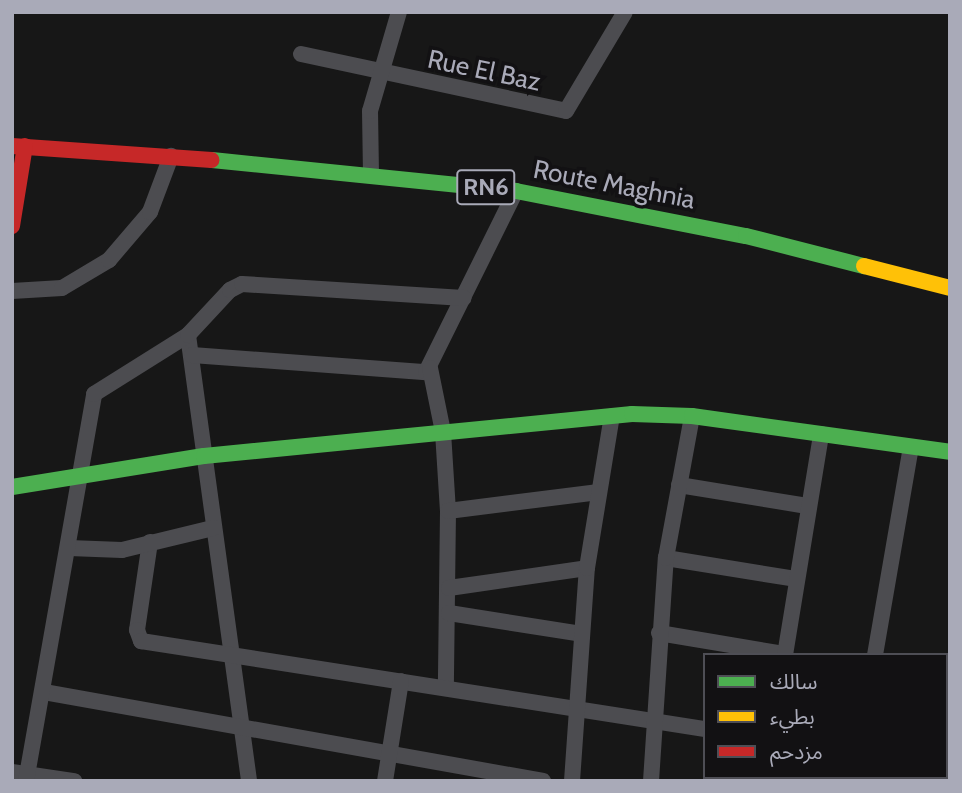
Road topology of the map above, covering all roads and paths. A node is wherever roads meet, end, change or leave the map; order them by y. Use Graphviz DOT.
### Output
graph roads {
  1 [pos="398,12"];
  2 [pos="625,12"];
  3 [pos="301,54"];
  4 [pos="378,73"];
  5 [pos="19,146"];
  6 [pos="170,156"];
  7 [pos="371,174"];
  8 [pos="516,191"];
  9 [pos="12,226"];
  10 [pos="950,288"];
  11 [pos="12,291"];
  12 [pos="464,299"];
  13 [pos="188,335"];
  14 [pos="192,355"];
  15 [pos="429,368"];
  16 [pos="612,416"];
  17 [pos="692,416"];
  18 [pos="443,432"];
  19 [pos="821,434"];
  20 [pos="911,447"];
  21 [pos="950,452"];
  22 [pos="205,456"];
  23 [pos="76,478"];
  24 [pos="679,485"];
  25 [pos="12,487"];
  26 [pos="599,492"];
  27 [pos="807,506"];
  28 [pos="448,511"];
  29 [pos="213,528"];
  30 [pos="150,542"];
  31 [pos="69,548"];
  32 [pos="666,558"];
  33 [pos="587,568"];
  34 [pos="795,579"];
  35 [pos="449,588"];
  36 [pos="449,613"];
  37 [pos="659,633"];
  38 [pos="581,634"];
  39 [pos="779,653"];
  40 [pos="785,653"];
  41 [pos="875,653"];
  42 [pos="229,654"];
  43 [pos="401,681"];
  44 [pos="446,687"];
  45 [pos="44,692"];
  46 [pos="576,710"];
  47 [pos="654,721"];
  48 [pos="242,728"];
  49 [pos="703,729"];
  50 [pos="389,755"];
  51 [pos="22,775"];
  52 [pos="74,781"];
  53 [pos="249,781"];
  54 [pos="385,781"];
  55 [pos="543,781"];
  56 [pos="572,781"];
  57 [pos="651,781"];
  1 -- 4 [label="street"];
  2 -- 4 [label="street, Rue El Baz"];
  3 -- 4 [label="street"];
  4 -- 7 [label="street"];
  5 -- 6 [label="street, Route Maghnia / RN6"];
  5 -- 9 [label="street"];
  6 -- 7 [label="street, Route Maghnia / RN6"];
  6 -- 11 [label="street"];
  7 -- 8 [label="street, Route Maghnia / RN6"];
  8 -- 10 [label="street, Route Maghnia / RN6"];
  8 -- 12 [label="street"];
  12 -- 13 [label="street"];
  12 -- 15 [label="street"];
  13 -- 14 [label="street"];
  13 -- 23 [label="street"];
  14 -- 15 [label="street"];
  14 -- 22 [label="street"];
  15 -- 18 [label="street"];
  16 -- 17 [label="street"];
  16 -- 18 [label="street"];
  16 -- 26 [label="street"];
  17 -- 19 [label="street"];
  17 -- 24 [label="street"];
  18 -- 22 [label="street"];
  18 -- 28 [label="street"];
  19 -- 20 [label="street"];
  19 -- 27 [label="street"];
  20 -- 21 [label="street"];
  20 -- 41 [label="street"];
  22 -- 23 [label="street"];
  22 -- 29 [label="street"];
  23 -- 25 [label="street"];
  23 -- 31 [label="street"];
  24 -- 27 [label="street"];
  24 -- 32 [label="street"];
  26 -- 28 [label="street"];
  26 -- 33 [label="street"];
  27 -- 34 [label="street"];
  28 -- 35 [label="street"];
  29 -- 30 [label="street"];
  29 -- 42 [label="street"];
  30 -- 31 [label="street"];
  30 -- 42 [label="street"];
  31 -- 45 [label="street"];
  32 -- 34 [label="street"];
  32 -- 37 [label="street"];
  33 -- 35 [label="street"];
  33 -- 38 [label="street"];
  34 -- 40 [label="street"];
  35 -- 36 [label="street"];
  36 -- 38 [label="street"];
  36 -- 44 [label="street"];
  37 -- 39 [label="street"];
  37 -- 47 [label="street"];
  38 -- 46 [label="street"];
  42 -- 43 [label="street"];
  42 -- 48 [label="street"];
  43 -- 44 [label="street"];
  43 -- 50 [label="street"];
  44 -- 46 [label="street"];
  45 -- 48 [label="street"];
  45 -- 51 [label="street"];
  46 -- 47 [label="street"];
  46 -- 56 [label="street"];
  47 -- 49 [label="street"];
  47 -- 57 [label="street"];
  48 -- 50 [label="street"];
  48 -- 53 [label="street"];
  50 -- 54 [label="street"];
  50 -- 55 [label="street"];
  51 -- 52 [label="street"];
}
